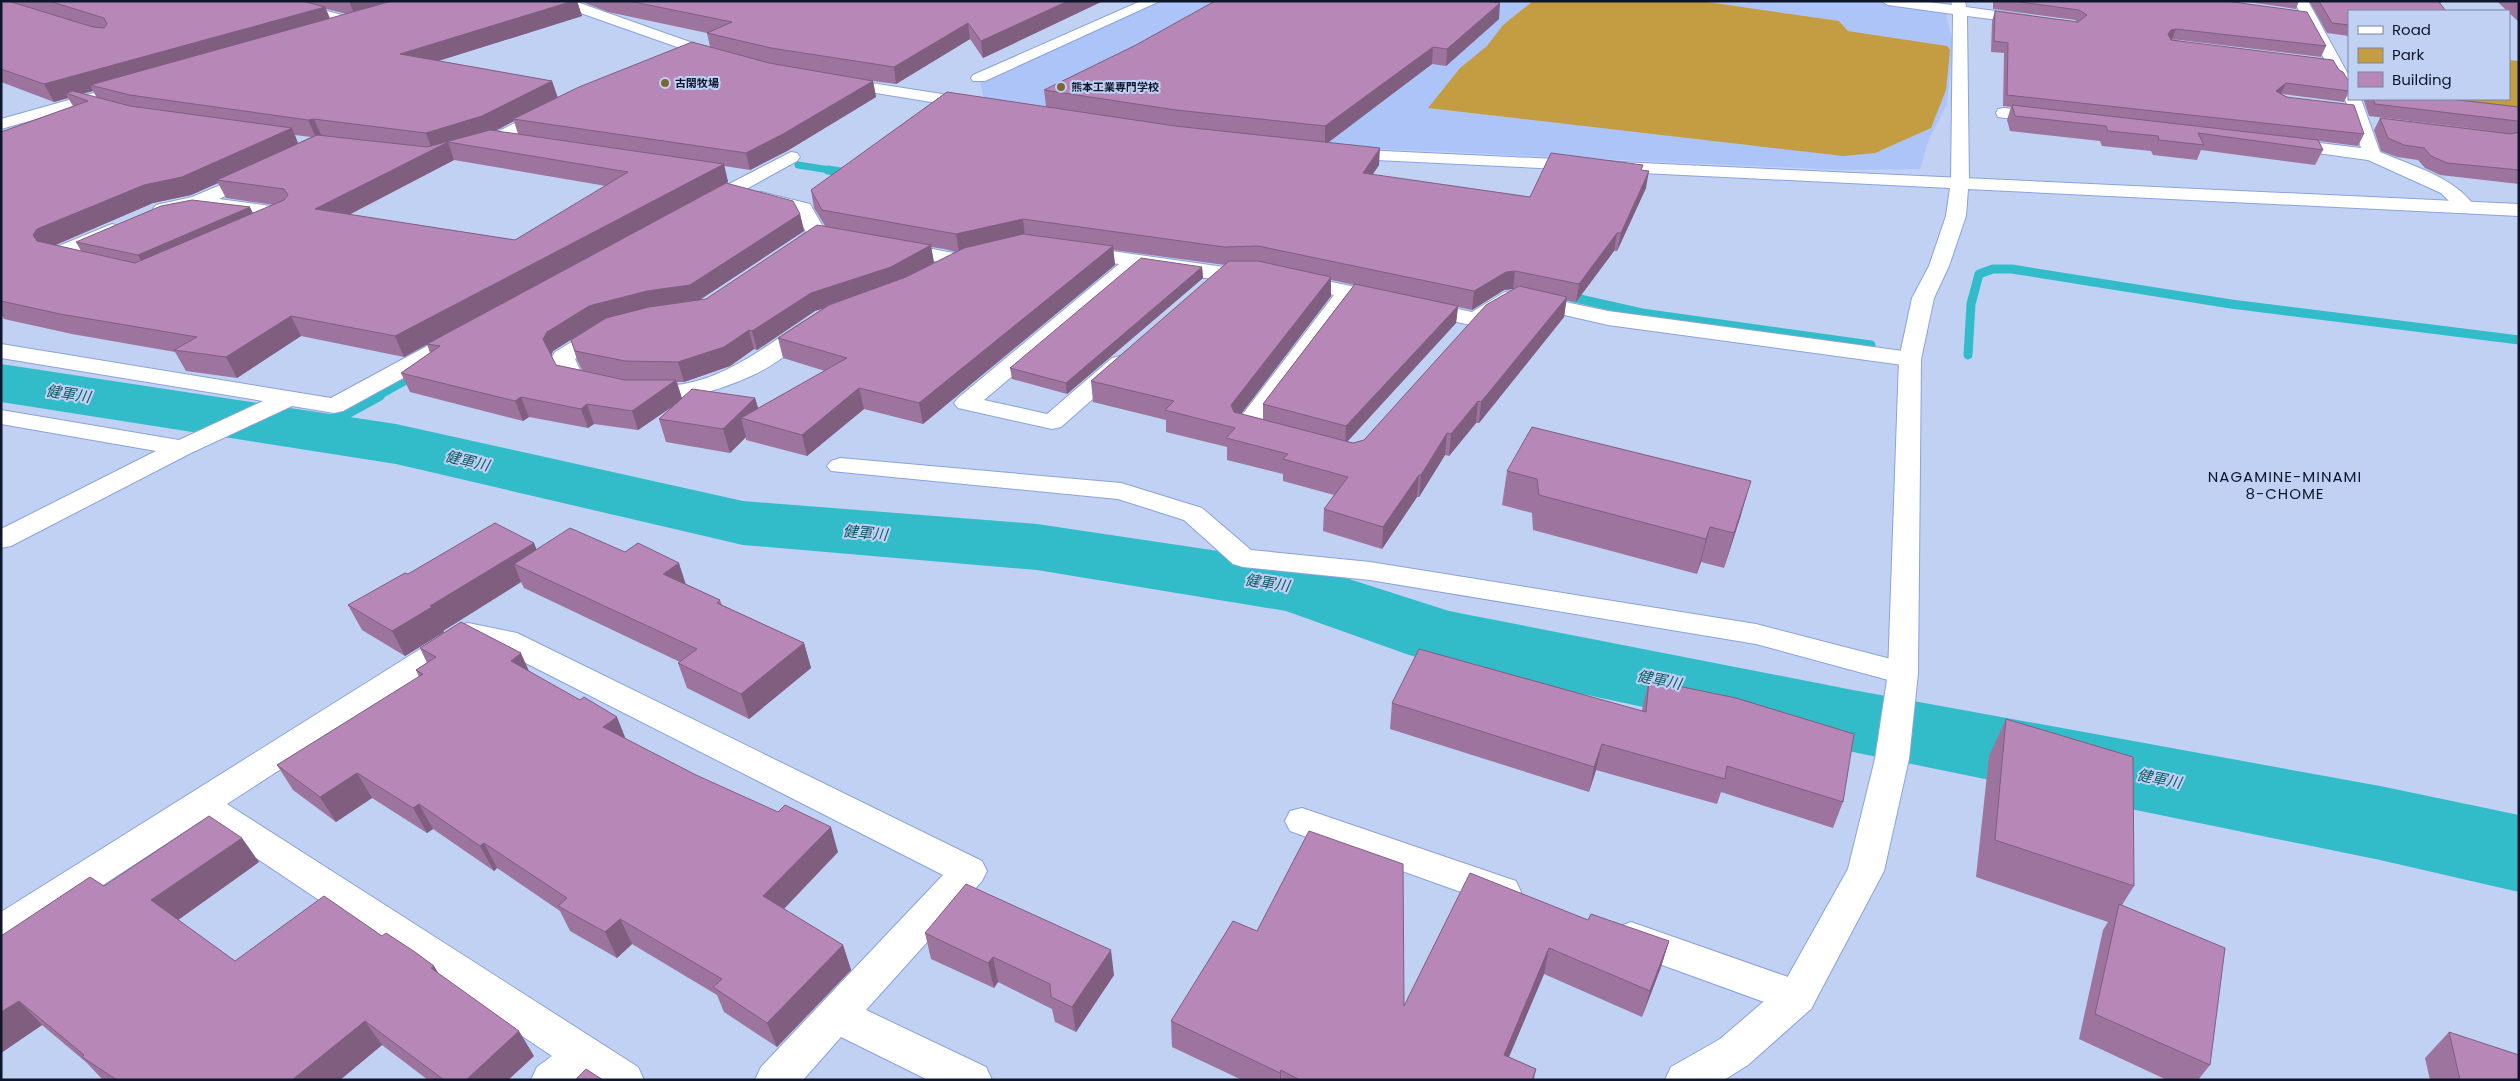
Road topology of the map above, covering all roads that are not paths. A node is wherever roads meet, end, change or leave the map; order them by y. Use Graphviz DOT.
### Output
graph roads {
  1 [pos="270,1"];
  2 [pos="560,1"];
  3 [pos="1153,1"];
  4 [pos="1888,1"];
  5 [pos="2301,1"];
  6 [pos="1959,6"];
  7 [pos="2289,14"];
  8 [pos="2309,16"];
  9 [pos="376,18"];
  10 [pos="2046,22"];
  11 [pos="357,23"];
  12 [pos="331,31"];
  13 [pos="695,50"];
  14 [pos="677,58"];
  15 [pos="739,63"];
  16 [pos="2316,63"];
  17 [pos="2335,65"];
  18 [pos="979,78"];
  19 [pos="818,80"];
  20 [pos="126,88"];
  21 [pos="2348,89"];
  22 [pos="568,102"];
  23 [pos="991,107"];
  24 [pos="2352,110"];
  25 [pos="2004,113"];
  26 [pos="2063,120"];
  27 [pos="1,124"];
  28 [pos="2379,124"];
  29 [pos="495,140"];
  30 [pos="2266,142"];
  31 [pos="524,144"];
  32 [pos="460,150"];
  33 [pos="1327,152"];
  34 [pos="2372,155"];
  35 [pos="791,157"];
  36 [pos="268,169"];
  37 [pos="728,182"];
  38 [pos="1960,182"];
  39 [pos="197,202"];
  40 [pos="2466,207"];
  41 [pos="2519,210"];
  42 [pos="687,214"];
  43 [pos="250,229"];
  44 [pos="874,244"];
  45 [pos="1053,248"];
  46 [pos="1137,260"];
  47 [pos="776,261"];
  48 [pos="92,263"];
  49 [pos="934,273"];
  50 [pos="1224,273"];
  51 [pos="1202,292"];
  52 [pos="1347,292"];
  53 [pos="832,315"];
  54 [pos="1474,319"];
  55 [pos="628,325"];
  56 [pos="480,326"];
  57 [pos="1455,341"];
  58 [pos="1134,350"];
  59 [pos="1,351"];
  60 [pos="1910,359"];
  61 [pos="289,398"];
  62 [pos="1,417"];
  63 [pos="1289,438"];
  64 [pos="182,448"];
  65 [pos="840,466"];
  66 [pos="1,540"];
  67 [pos="1903,673"];
  68 [pos="201,804"];
  69 [pos="1302,821"];
  70 [pos="1536,904"];
  71 [pos="1601,927"];
  72 [pos="1,932"];
  73 [pos="1797,997"];
  74 [pos="836,1015"];
  75 [pos="586,1056"];
  76 [pos="552,1080"];
  77 [pos="623,1080"];
  78 [pos="776,1080"];
  79 [pos="971,1080"];
  80 [pos="1686,1080"];
  1 -- 11 [label="street"];
  2 -- 13 [label="street"];
  3 -- 18 [label="street"];
  4 -- 6 [label="street"];
  5 -- 8 [label="street"];
  6 -- 10 [label="street"];
  6 -- 38 [label="street"];
  7 -- 8 [label="street"];
  8 -- 17 [label="street"];
  9 -- 11 [label="street"];
  11 -- 12 [label="street"];
  13 -- 14 [label="street"];
  13 -- 15 [label="street"];
  16 -- 17 [label="street"];
  17 -- 21 [label="street"];
  19 -- 23 [label="street"];
  20 -- 27 [label="street"];
  22 -- 29 [label="street"];
  24 -- 28 [label="street"];
  24 -- 34 [label="street"];
  25 -- 26 [label="street"];
  29 -- 31 [label="street"];
  29 -- 32 [label="street"];
  30 -- 34 [label="street"];
  33 -- 38 [label="street"];
  34 -- 40 [label="street"];
  35 -- 37 [label="street"];
  36 -- 39 [label="street"];
  37 -- 42 [label="street"];
  37 -- 47 [label="street"];
  38 -- 40 [label="street"];
  38 -- 60 [label="street"];
  39 -- 43 [label="street"];
  39 -- 48 [label="street"];
  40 -- 41 [label="street"];
  44 -- 49 [label="street"];
  45 -- 46 [label="street"];
  46 -- 50 [label="street"];
  46 -- 58 [label="street"];
  50 -- 51 [label="street"];
  50 -- 52 [label="street"];
  52 -- 54 [label="street"];
  52 -- 63 [label="street"];
  53 -- 55 [label="street"];
  54 -- 57 [label="street"];
  54 -- 60 [label="street"];
  56 -- 61 [label="street"];
  59 -- 61 [label="street"];
  60 -- 67 [label="street"];
  61 -- 64 [label="street"];
  62 -- 64 [label="street"];
  64 -- 66 [label="street"];
  65 -- 67 [label="street"];
  67 -- 73 [label="street"];
  68 -- 72 [label="street"];
  68 -- 74 [label="street"];
  68 -- 75 [label="street"];
  69 -- 70 [label="street"];
  71 -- 73 [label="street"];
  73 -- 80 [label="street"];
  74 -- 78 [label="street"];
  74 -- 79 [label="street"];
  75 -- 76 [label="street"];
  75 -- 77 [label="street"];
}
